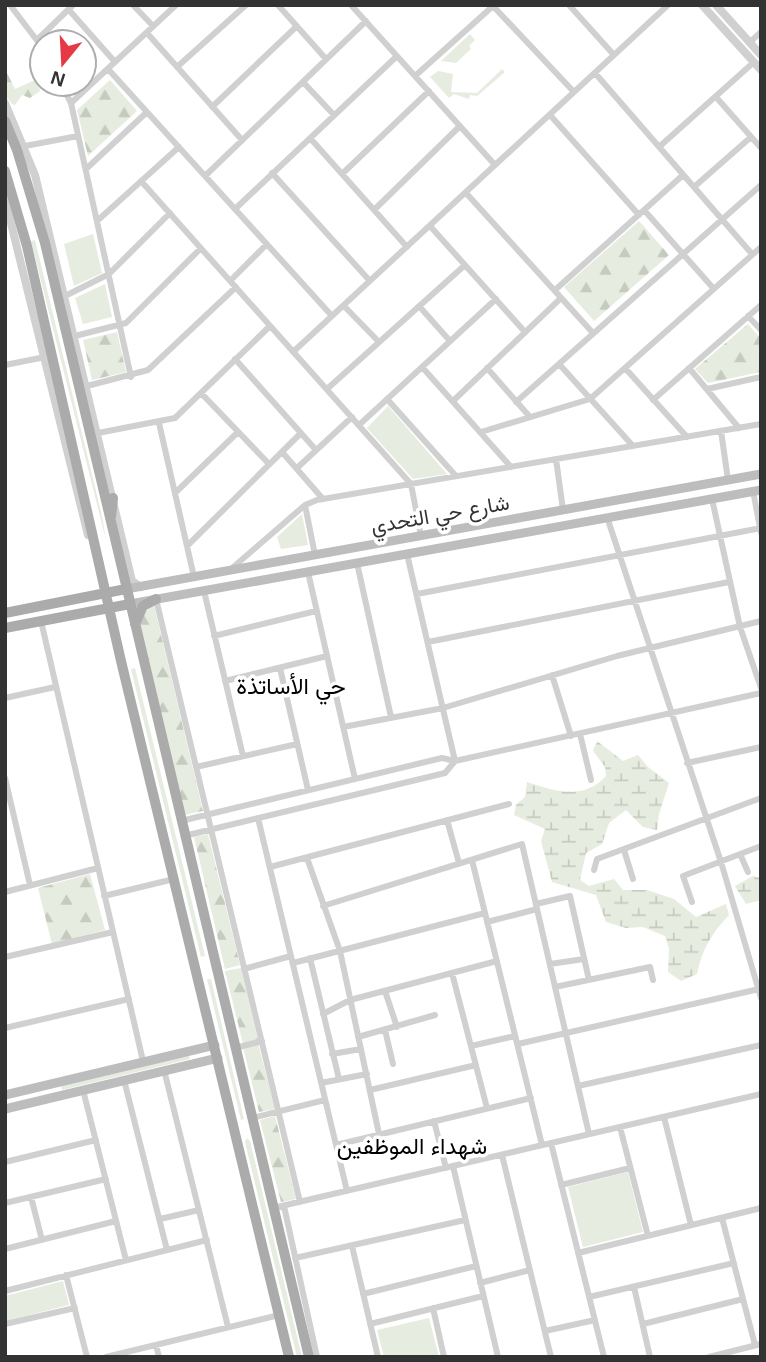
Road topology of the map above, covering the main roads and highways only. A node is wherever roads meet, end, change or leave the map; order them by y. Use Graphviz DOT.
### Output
graph roads {
  1 [pos="5,121"];
  2 [pos="5,171"];
  3 [pos="38,215"];
  4 [pos="20,219"];
  5 [pos="45,243"];
  6 [pos="27,247"];
  7 [pos="761,474"];
  8 [pos="757,490"];
  9 [pos="113,498"];
  10 [pos="498,522"];
  11 [pos="113,528"];
  12 [pos="465,528"];
  13 [pos="94,534"];
  14 [pos="499,538"];
  15 [pos="389,541"];
  16 [pos="469,542"];
  17 [pos="367,545"];
  18 [pos="393,556"];
  19 [pos="371,560"];
  20 [pos="190,577"];
  21 [pos="126,589"];
  22 [pos="106,593"];
  23 [pos="190,593"];
  24 [pos="156,599"];
  25 [pos="130,604"];
  26 [pos="109,608"];
  27 [pos="9,613"];
  28 [pos="10,627"];
  29 [pos="135,628"];
  30 [pos="142,657"];
  31 [pos="121,661"];
  32 [pos="214,960"];
  33 [pos="196,965"];
  34 [pos="218,976"];
  35 [pos="200,980"];
  36 [pos="215,1045"];
  37 [pos="188,1051"];
  38 [pos="218,1058"];
  39 [pos="190,1064"];
  40 [pos="59,1082"];
  41 [pos="44,1086"];
  42 [pos="5,1095"];
  43 [pos="62,1095"];
  44 [pos="47,1099"];
  45 [pos="5,1109"];
  46 [pos="252,1119"];
  47 [pos="234,1124"];
  48 [pos="256,1137"];
  49 [pos="239,1142"];
  50 [pos="289,1357"];
  51 [pos="309,1357"];
  1 -- 3 [label="main road"];
  2 -- 4 [label="main road"];
  3 -- 4 [label="main road"];
  3 -- 5 [label="main road"];
  4 -- 6 [label="main road"];
  5 -- 6 [label="main road"];
  5 -- 11 [label="main road"];
  6 -- 13 [label="main road"];
  7 -- 10 [label="main road, شارع حي التحدي"];
  8 -- 14 [label="main road, شارع حي التحدي"];
  9 -- 11 [label="main road"];
  10 -- 12 [label="main road, شارع حي التحدي"];
  10 -- 14 [label="main road"];
  11 -- 13 [label="main road"];
  11 -- 21 [label="main road"];
  12 -- 15 [label="main road, شارع حي التحدي"];
  12 -- 16 [label="main road"];
  13 -- 22 [label="main road"];
  14 -- 16 [label="main road, شارع حي التحدي"];
  15 -- 17 [label="main road, شارع حي التحدي"];
  15 -- 18 [label="main road"];
  16 -- 18 [label="main road, شارع حي التحدي"];
  17 -- 19 [label="main road"];
  17 -- 20 [label="main road, شارع حي التحدي"];
  18 -- 19 [label="main road, شارع حي التحدي"];
  19 -- 23 [label="main road, شارع حي التحدي"];
  20 -- 21 [label="main road, شارع حي التحدي"];
  20 -- 23 [label="main road"];
  21 -- 22 [label="main road"];
  21 -- 25 [label="main road"];
  22 -- 26 [label="main road"];
  22 -- 27 [label="main road"];
  23 -- 24 [label="main road, شارع حي التحدي"];
  24 -- 25 [label="main road, شارع حي التحدي"];
  24 -- 29 [label="main road"];
  25 -- 26 [label="main road"];
  25 -- 29 [label="main road"];
  26 -- 28 [label="main road"];
  26 -- 31 [label="main road"];
  27 -- 28 [label="main road"];
  29 -- 30 [label="main road"];
  30 -- 31 [label="main road"];
  30 -- 32 [label="main road"];
  31 -- 33 [label="main road"];
  32 -- 33 [label="main road"];
  32 -- 34 [label="main road"];
  33 -- 35 [label="main road"];
  34 -- 35 [label="main road"];
  34 -- 46 [label="main road"];
  35 -- 36 [label="main road"];
  36 -- 37 [label="main road"];
  36 -- 38 [label="main road"];
  37 -- 39 [label="main road"];
  37 -- 40 [label="main road"];
  38 -- 39 [label="main road"];
  38 -- 47 [label="main road"];
  39 -- 43 [label="main road"];
  40 -- 41 [label="main road"];
  40 -- 43 [label="main road"];
  41 -- 42 [label="main road"];
  41 -- 44 [label="main road"];
  43 -- 44 [label="main road"];
  44 -- 45 [label="main road"];
  46 -- 47 [label="main road"];
  46 -- 48 [label="main road"];
  47 -- 49 [label="main road"];
  48 -- 49 [label="main road"];
  48 -- 51 [label="main road"];
  49 -- 50 [label="main road"];
}
